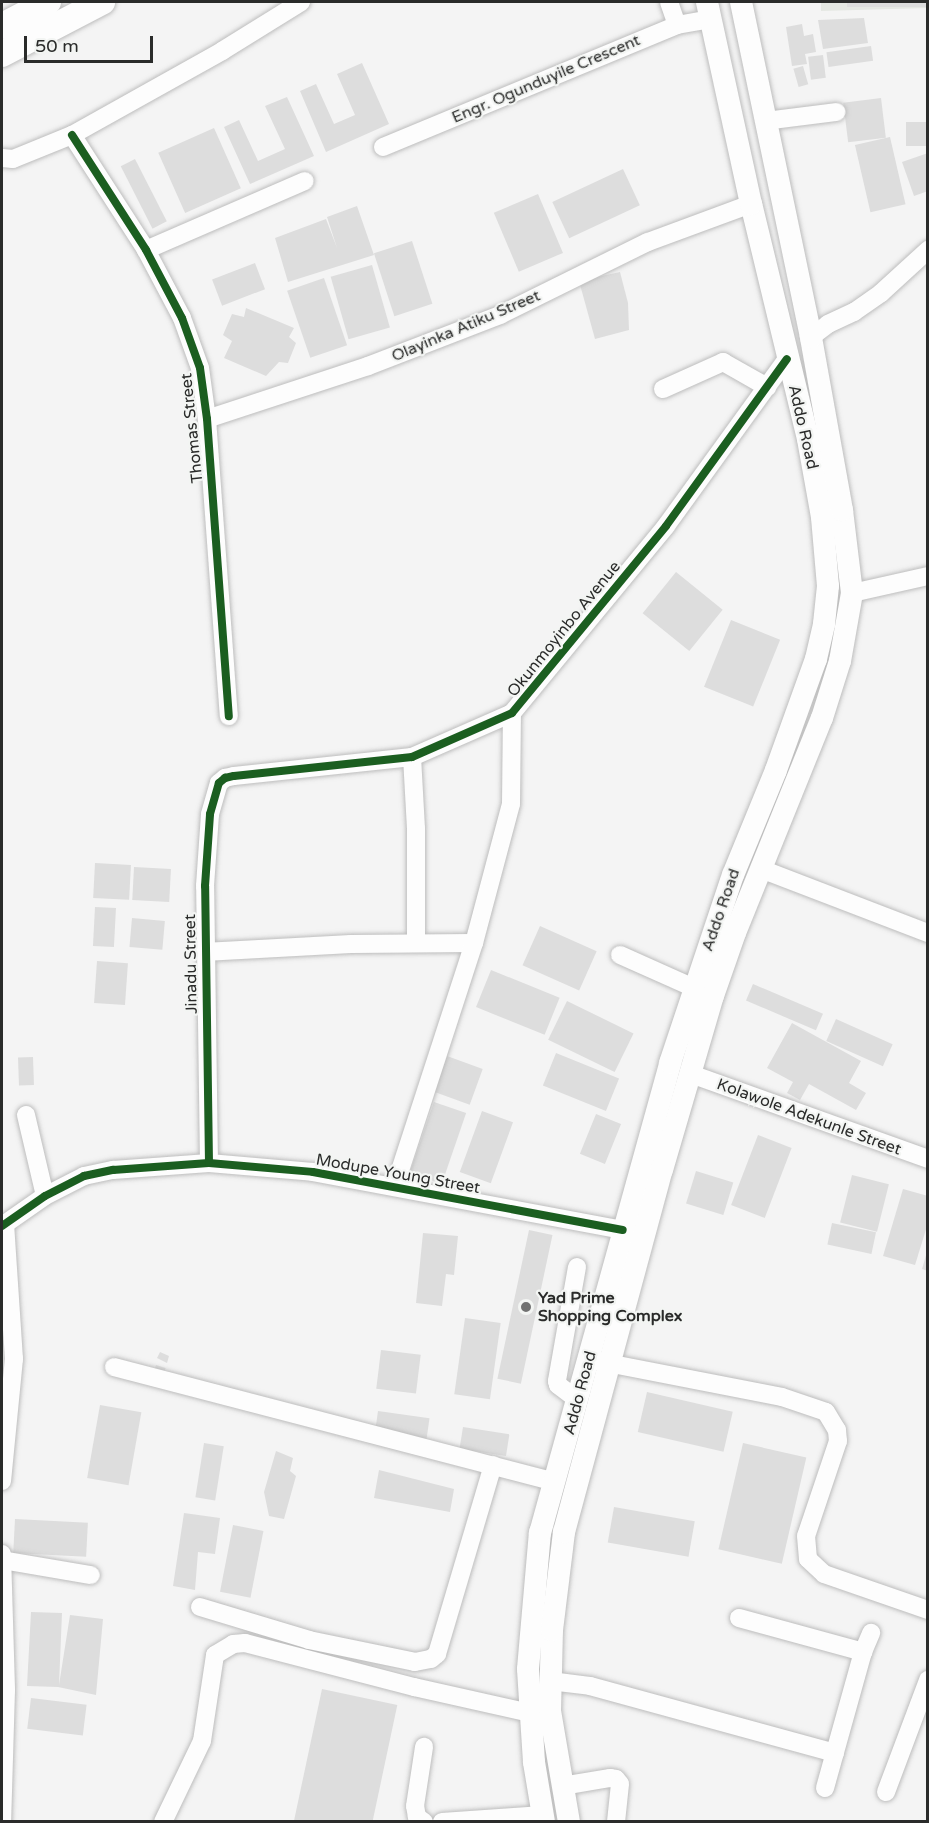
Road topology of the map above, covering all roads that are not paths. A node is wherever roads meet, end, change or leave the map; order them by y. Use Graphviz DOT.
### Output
graph roads {
  1 [pos="48,2"];
  2 [pos="102,2"];
  3 [pos="301,2"];
  4 [pos="669,2"];
  5 [pos="741,2"];
  6 [pos="709,10"];
  7 [pos="677,25"];
  8 [pos="2,26"];
  9 [pos="2,54"];
  10 [pos="836,112"];
  11 [pos="765,121"];
  12 [pos="72,135"];
  13 [pos="384,147"];
  14 [pos="5,160"];
  15 [pos="305,181"];
  16 [pos="751,204"];
  17 [pos="146,250"];
  18 [pos="927,250"];
  19 [pos="811,338"];
  20 [pos="787,359"];
  21 [pos="767,387"];
  22 [pos="663,389"];
  23 [pos="207,419"];
  24 [pos="927,576"];
  25 [pos="852,593"];
  26 [pos="512,713"];
  27 [pos="229,716"];
  28 [pos="412,757"];
  29 [pos="234,776"];
  30 [pos="761,868"];
  31 [pos="927,933"];
  32 [pos="416,943"];
  33 [pos="474,943"];
  34 [pos="204,952"];
  35 [pos="620,955"];
  36 [pos="694,988"];
  37 [pos="691,1074"];
  38 [pos="26,1115"];
  39 [pos="927,1159"];
  40 [pos="209,1163"];
  41 [pos="395,1186"];
  42 [pos="45,1196"];
  43 [pos="3,1225"];
  44 [pos="623,1230"];
  45 [pos="577,1267"];
  46 [pos="600,1362"];
  47 [pos="114,1367"];
  48 [pos="578,1400"];
  49 [pos="493,1466"];
  50 [pos="2,1481"];
  51 [pos="554,1482"];
  52 [pos="2,1554"];
  53 [pos="2,1560"];
  54 [pos="91,1575"];
  55 [pos="200,1606"];
  56 [pos="927,1610"];
  57 [pos="739,1618"];
  58 [pos="871,1634"];
  59 [pos="864,1652"];
  60 [pos="927,1680"];
  61 [pos="550,1681"];
  62 [pos="530,1713"];
  63 [pos="424,1747"];
  64 [pos="835,1753"];
  65 [pos="562,1786"];
  66 [pos="825,1788"];
  67 [pos="886,1792"];
  68 [pos="544,1818"];
  69 [pos="2,1821"];
  70 [pos="163,1821"];
  71 [pos="424,1821"];
  72 [pos="442,1821"];
  73 [pos="569,1821"];
  74 [pos="616,1821"];
  1 -- 8 [label="highway"];
  2 -- 9 [label="highway"];
  3 -- 12 [label="street"];
  4 -- 7 [label="street"];
  5 -- 11 [label="main road, Addo Road"];
  6 -- 7 [label="street, Engr. Ogunduyile Crescent"];
  6 -- 16 [label="main road, Addo Road"];
  7 -- 13 [label="street, Engr. Ogunduyile Crescent"];
  10 -- 11 [label="street"];
  11 -- 19 [label="main road, Addo Road"];
  12 -- 14 [label="street"];
  12 -- 17 [label="street, Thomas Street"];
  15 -- 17 [label="street"];
  16 -- 20 [label="main road, Addo Road"];
  16 -- 23 [label="street, Olayinka Atiku Street"];
  17 -- 23 [label="street, Thomas Street"];
  18 -- 19 [label="street"];
  19 -- 25 [label="main road, Addo Road"];
  20 -- 21 [label="street, Okunmoyinbo Avenue"];
  20 -- 36 [label="main road, Addo Road"];
  21 -- 22 [label="street"];
  21 -- 26 [label="street, Okunmoyinbo Avenue"];
  23 -- 27 [label="street, Thomas Street"];
  24 -- 25 [label="street"];
  25 -- 30 [label="main road, Addo Road"];
  26 -- 28 [label="street, Okunmoyinbo Avenue"];
  26 -- 33 [label="street"];
  28 -- 29 [label="street, Okunmoyinbo Avenue"];
  28 -- 32 [label="street"];
  29 -- 34 [label="street, Jinadu Street"];
  30 -- 31 [label="street"];
  30 -- 37 [label="main road, Addo Road"];
  32 -- 33 [label="street"];
  32 -- 34 [label="street"];
  33 -- 41 [label="street"];
  34 -- 40 [label="street, Jinadu Street"];
  35 -- 36 [label="street"];
  36 -- 44 [label="main road, Addo Road"];
  37 -- 39 [label="street, Kolawole Adekunle Street"];
  37 -- 46 [label="main road, Addo Road"];
  38 -- 42 [label="street"];
  40 -- 41 [label="street, Modupe Young Street"];
  40 -- 42 [label="street, Modupe Young Street"];
  41 -- 44 [label="street, Modupe Young Street"];
  42 -- 43 [label="street, Modupe Young Street"];
  43 -- 50 [label="street"];
  44 -- 46 [label="main road, Addo Road"];
  45 -- 48 [label="street"];
  46 -- 48 [label="main road, Addo Road"];
  46 -- 56 [label="street"];
  46 -- 61 [label="main road, Addo Road"];
  47 -- 49 [label="street"];
  48 -- 51 [label="main road, Addo Road"];
  49 -- 51 [label="street"];
  49 -- 55 [label="street"];
  51 -- 62 [label="main road, Addo Road"];
  52 -- 53 [label="street"];
  53 -- 54 [label="street"];
  53 -- 69 [label="street"];
  57 -- 59 [label="street"];
  58 -- 59 [label="street"];
  59 -- 64 [label="street"];
  60 -- 67 [label="street"];
  61 -- 64 [label="street"];
  61 -- 65 [label="main road, Addo Road"];
  62 -- 68 [label="main road, Addo Road"];
  62 -- 70 [label="street"];
  63 -- 71 [label="street"];
  64 -- 66 [label="street"];
  65 -- 73 [label="main road, Addo Road"];
  65 -- 74 [label="street"];
  68 -- 72 [label="street"];
}
